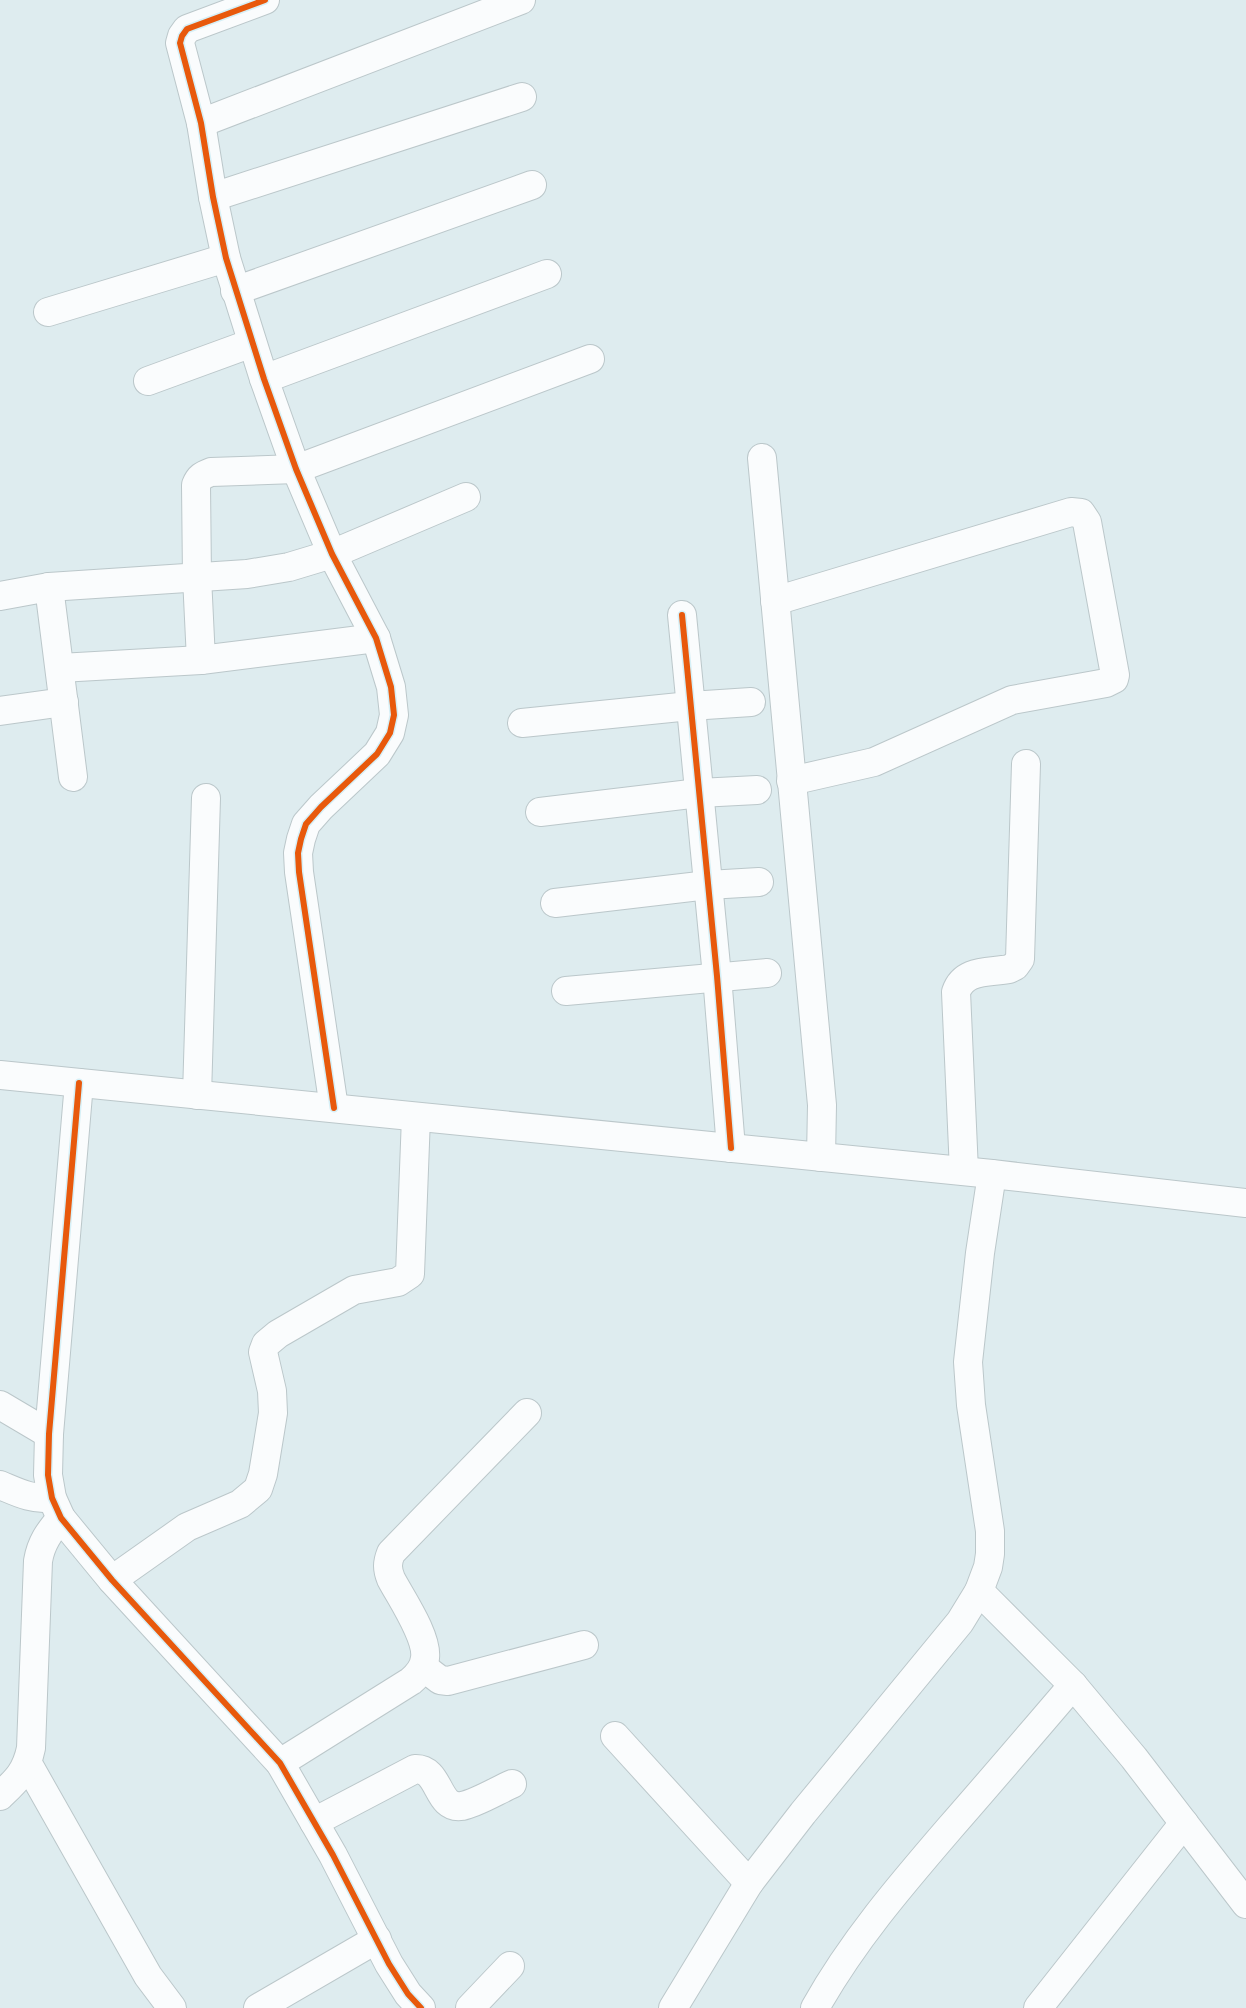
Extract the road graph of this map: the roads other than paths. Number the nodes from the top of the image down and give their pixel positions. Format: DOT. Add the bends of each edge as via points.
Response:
graph roads {
  1 [pos="265,0"];
  2 [pos="521,0"];
  3 [pos="522,97"];
  4 [pos="201,123"];
  5 [pos="532,185"];
  6 [pos="213,197"];
  7 [pos="226,258"];
  8 [pos="547,274"];
  9 [pos="235,291"];
  10 [pos="48,312"];
  11 [pos="252,343"];
  12 [pos="590,359"];
  13 [pos="264,379"];
  14 [pos="148,381"];
  15 [pos="762,458"];
  16 [pos="296,469"];
  17 [pos="466,497"];
  18 [pos="332,554"];
  19 [pos="197,577"];
  20 [pos="49,587"];
  21 [pos="0,596"];
  22 [pos="775,601"];
  23 [pos="682,615"];
  24 [pos="376,638"];
  25 [pos="201,660"];
  26 [pos="60,668"];
  27 [pos="64,702"];
  28 [pos="752,702"];
  29 [pos="690,706"];
  30 [pos="0,711"];
  31 [pos="522,724"];
  32 [pos="1026,764"];
  33 [pos="73,777"];
  34 [pos="792,781"];
  35 [pos="757,790"];
  36 [pos="699,794"];
  37 [pos="206,798"];
  38 [pos="540,812"];
  39 [pos="759,882"];
  40 [pos="708,885"];
  41 [pos="555,903"];
  42 [pos="767,973"];
  43 [pos="717,976"];
  44 [pos="566,990"];
  45 [pos="0,1075"];
  46 [pos="197,1095"];
  47 [pos="77,1100"];
  48 [pos="334,1108"];
  49 [pos="416,1135"];
  50 [pos="821,1146"];
  51 [pos="731,1148"];
  52 [pos="964,1171"];
  53 [pos="992,1174"];
  54 [pos="1246,1203"];
  55 [pos="0,1405"];
  56 [pos="527,1413"];
  57 [pos="50,1434"];
  58 [pos="0,1485"];
  59 [pos="56,1508"];
  60 [pos="112,1580"];
  61 [pos="979,1591"];
  62 [pos="584,1645"];
  63 [pos="423,1667"];
  64 [pos="1073,1684"];
  65 [pos="615,1736"];
  66 [pos="280,1762"];
  67 [pos="28,1764"];
  68 [pos="512,1784"];
  69 [pos="0,1796"];
  70 [pos="314,1822"];
  71 [pos="1184,1823"];
  72 [pos="749,1883"];
  73 [pos="1246,1904"];
  74 [pos="376,1939"];
  75 [pos="510,1966"];
  76 [pos="172,2008"];
  77 [pos="258,2008"];
  78 [pos="422,2008"];
  79 [pos="470,2008"];
  80 [pos="674,2008"];
  81 [pos="815,2008"];
  82 [pos="1038,2008"];
  1 -- 4 [label="street" via="187,29 182,36 182,54"];
  2 -- 4 [label="street"];
  3 -- 6 [label="street"];
  4 -- 6 [label="street"];
  5 -- 9 [label="street"];
  6 -- 7 [label="street"];
  7 -- 9 [label="street"];
  7 -- 10 [label="street"];
  8 -- 13 [label="street"];
  9 -- 11 [label="street"];
  11 -- 13 [label="street"];
  11 -- 14 [label="street"];
  12 -- 16 [label="street"];
  13 -- 16 [label="street"];
  15 -- 22 [label="street"];
  16 -- 18 [label="street"];
  16 -- 19 [label="street" via="211,472 199,479 196,485"];
  17 -- 18 [label="street"];
  18 -- 19 [label="street" via="271,571"];
  18 -- 24 [label="street"];
  19 -- 20 [label="street"];
  19 -- 25 [label="street"];
  20 -- 21 [label="street"];
  20 -- 26 [label="street"];
  22 -- 34 [label="street"];
  22 -- 34 [label="street" via="1071,512 1081,512 1087,522 1115,675 1106,683 1012,700 874,762"];
  23 -- 29 [label="street"];
  24 -- 25 [label="street"];
  24 -- 48 [label="street" via="391,687 394,715 390,733 377,754 306,824 298,853"];
  25 -- 26 [label="street"];
  26 -- 27 [label="street"];
  27 -- 30 [label="street"];
  27 -- 33 [label="street"];
  28 -- 29 [label="street"];
  29 -- 31 [label="street"];
  29 -- 36 [label="street"];
  32 -- 52 [label="street" via="1020,959 1009,969 966,977 956,992"];
  34 -- 50 [label="street" via="822,1105"];
  35 -- 36 [label="street"];
  36 -- 38 [label="street"];
  36 -- 40 [label="street"];
  37 -- 46 [label="street"];
  39 -- 40 [label="street"];
  40 -- 41 [label="street"];
  40 -- 43 [label="street"];
  42 -- 43 [label="street"];
  43 -- 44 [label="street"];
  43 -- 51 [label="street"];
  45 -- 47 [label="street"];
  46 -- 47 [label="street"];
  46 -- 48 [label="street"];
  47 -- 57 [label="street"];
  48 -- 49 [label="street"];
  49 -- 51 [label="street"];
  49 -- 60 [label="street" via="410,1274 398,1282 354,1290 266,1344 263,1352 272,1391 273,1413 258,1489 240,1504 187,1527"];
  50 -- 51 [label="street"];
  50 -- 52 [label="street"];
  52 -- 53 [label="street"];
  53 -- 54 [label="street"];
  53 -- 61 [label="street" via="968,1362 970,1405 990,1531 988,1567"];
  55 -- 57 [label="street"];
  56 -- 63 [label="street" via="391,1553 387,1569 423,1642 426,1657"];
  57 -- 59 [label="street" via="48,1475"];
  58 -- 59 [label="street"];
  59 -- 60 [label="street"];
  59 -- 67 [label="street" via="38,1561"];
  60 -- 66 [label="street"];
  61 -- 64 [label="street"];
  61 -- 72 [label="street" via="960,1622"];
  62 -- 63 [label="street" via="448,1681 440,1680"];
  63 -- 66 [label="street" via="411,1681"];
  64 -- 71 [label="street"];
  64 -- 81 [label="street" via="864,1931"];
  65 -- 72 [label="street"];
  66 -- 70 [label="street"];
  67 -- 69 [label="street" via="21,1776"];
  67 -- 76 [label="street" via="148,1976"];
  68 -- 70 [label="street" via="456,1806 444,1798 432,1776 415,1769"];
  70 -- 74 [label="street"];
  71 -- 73 [label="street"];
  71 -- 82 [label="street"];
  72 -- 80 [label="street"];
  74 -- 77 [label="street"];
  74 -- 78 [label="street" via="408,1994"];
  75 -- 79 [label="street"];
}
